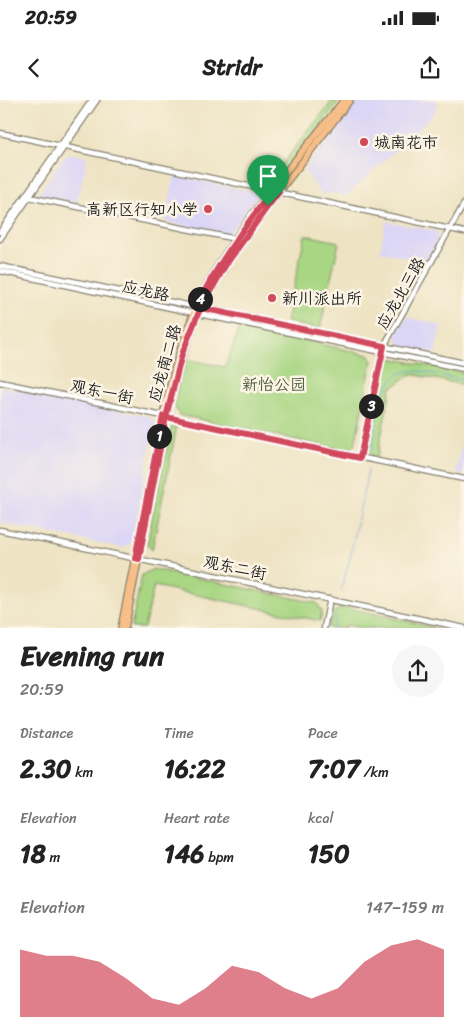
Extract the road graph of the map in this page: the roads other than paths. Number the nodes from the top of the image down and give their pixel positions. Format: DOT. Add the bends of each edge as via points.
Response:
graph roads {
  1 [pos="92,100"];
  2 [pos="97,100"];
  3 [pos="344,100"];
  4 [pos="350,100"];
  5 [pos="0,133"];
  6 [pos="62,146"];
  7 [pos="272,191"];
  8 [pos="279,192"];
  9 [pos="30,197"];
  10 [pos="464,204"];
  11 [pos="450,229"];
  12 [pos="0,232"];
  13 [pos="464,232"];
  14 [pos="0,239"];
  15 [pos="236,239"];
  16 [pos="0,266"];
  17 [pos="0,271"];
  18 [pos="197,311"];
  19 [pos="383,349"];
  20 [pos="464,363"];
  21 [pos="464,369"];
  22 [pos="0,382"];
  23 [pos="165,417"];
  24 [pos="360,458"];
  25 [pos="464,479"];
  26 [pos="0,530"];
  27 [pos="137,559"];
  28 [pos="330,600"];
  29 [pos="121,628"];
  30 [pos="125,628"];
  31 [pos="324,628"];
  32 [pos="464,628"];
  1 -- 6 [label="street"];
  2 -- 6 [label="street"];
  3 -- 7 [label="main road"];
  4 -- 8 [label="main road"];
  5 -- 6 [label="street"];
  6 -- 7 [label="street"];
  6 -- 9 [label="street"];
  6 -- 12 [label="street"];
  7 -- 8 [label="street"];
  7 -- 15 [label="main road"];
  8 -- 11 [label="street"];
  8 -- 18 [label="main road"];
  9 -- 14 [label="street"];
  9 -- 15 [label="street"];
  10 -- 11 [label="street, 应龙北三路"];
  11 -- 13 [label="street"];
  11 -- 19 [label="street, 应龙北三路"];
  15 -- 18 [label="main road" via="209,282"];
  16 -- 18 [label="street, 应龙路"];
  17 -- 18 [label="street, 应龙路"];
  18 -- 19 [label="street, 应龙路"];
  18 -- 23 [label="main road, 应龙南二路" via="176,359"];
  19 -- 20 [label="street, 应龙路"];
  19 -- 21 [label="street, 应龙路"];
  19 -- 24 [label="street, 应龙北三路"];
  22 -- 23 [label="street, 观东一街"];
  23 -- 24 [label="street, 观东一街"];
  23 -- 27 [label="main road, 应龙南二路"];
  24 -- 25 [label="street, 观东一街"];
  26 -- 27 [label="street, 观东二街"];
  27 -- 28 [label="street, 观东二街"];
  27 -- 29 [label="main road, 应龙南二路"];
  27 -- 30 [label="main road, 应龙南二路"];
  28 -- 31 [label="street"];
  28 -- 32 [label="street, 观东二街"];
}
